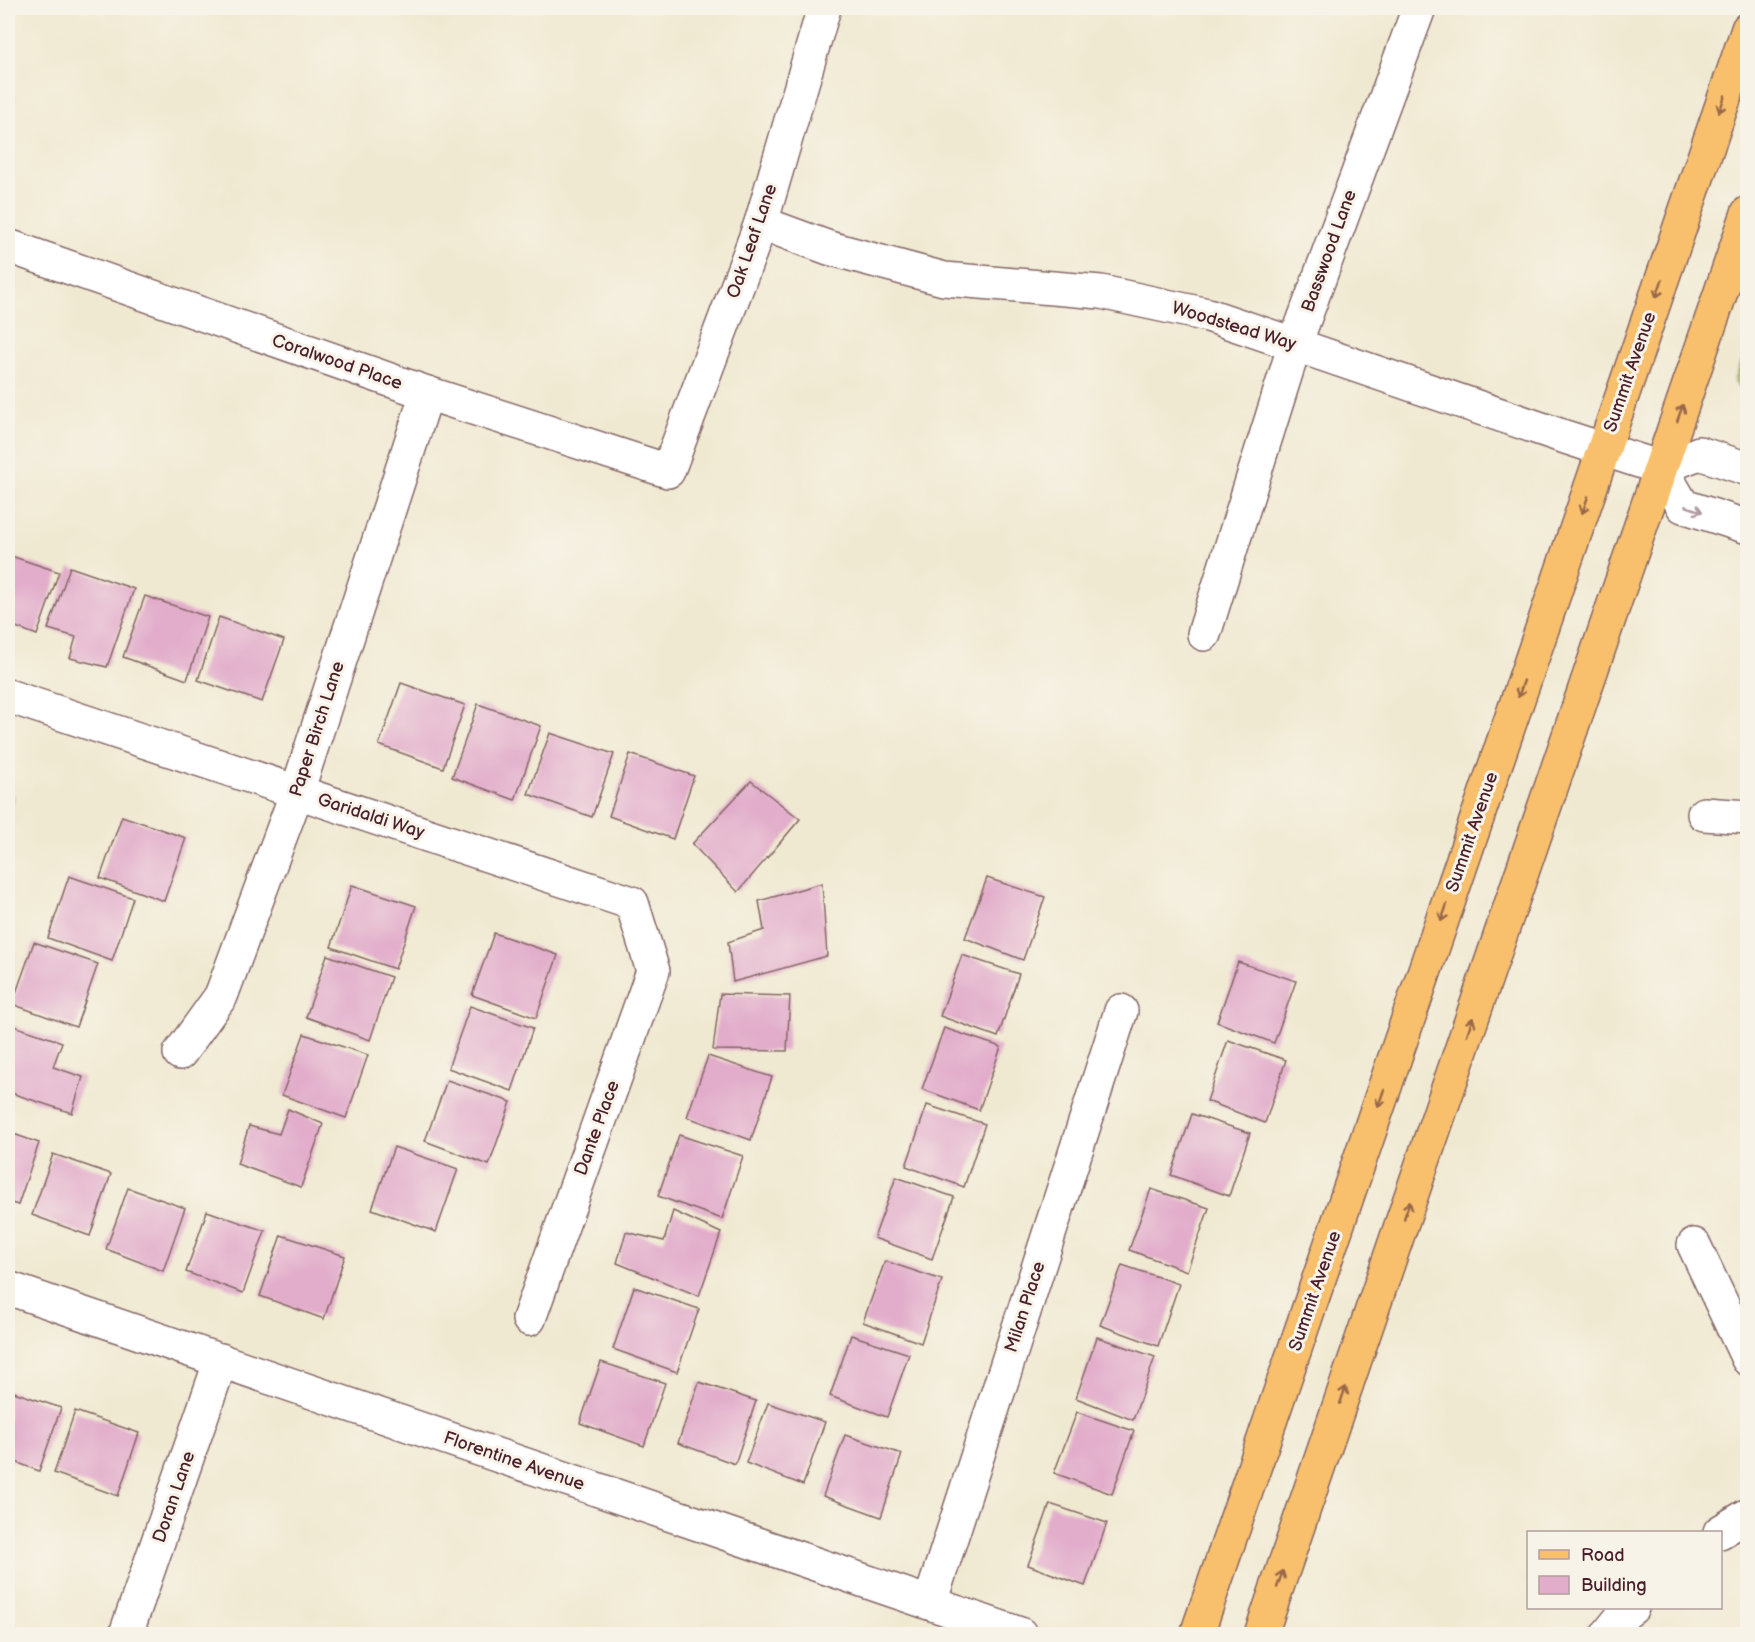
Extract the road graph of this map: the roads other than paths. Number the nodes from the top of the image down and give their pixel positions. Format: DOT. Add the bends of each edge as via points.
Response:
graph roads {
  1 [pos="824,8"];
  2 [pos="1419,8"];
  3 [pos="1748,29"];
  4 [pos="1748,213"];
  5 [pos="761,223"];
  6 [pos="8,246"];
  7 [pos="1295,344"];
  8 [pos="427,393"];
  9 [pos="1604,449"];
  10 [pos="1661,468"];
  11 [pos="1748,469"];
  12 [pos="668,471"];
  13 [pos="1748,526"];
  14 [pos="1204,634"];
  15 [pos="8,696"];
  16 [pos="297,792"];
  17 [pos="1704,814"];
  18 [pos="1748,817"];
  19 [pos="643,937"];
  20 [pos="1121,1011"];
  21 [pos="180,1053"];
  22 [pos="1694,1245"];
  23 [pos="8,1288"];
  24 [pos="529,1319"];
  25 [pos="1748,1359"];
  26 [pos="221,1360"];
  27 [pos="1748,1515"];
  28 [pos="1722,1532"];
  29 [pos="930,1603"];
  30 [pos="1631,1609"];
  31 [pos="126,1635"];
  32 [pos="1020,1635"];
  33 [pos="1197,1635"];
  34 [pos="1261,1635"];
  35 [pos="1608,1635"];
  1 -- 5 [label="street, Oak Leaf Lane"];
  2 -- 7 [label="street, Basswood Lane"];
  3 -- 9 [label="main road, Summit Avenue, one-way"];
  10 -- 4 [label="main road, one-way"];
  5 -- 7 [label="street, Woodstead Way" via="829,248 944,279 1101,292 1208,315"];
  5 -- 12 [label="street, Oak Leaf Lane"];
  6 -- 8 [label="street, Coralwood Place"];
  7 -- 9 [label="street, Woodstead Way"];
  7 -- 14 [label="street, Basswood Lane"];
  8 -- 12 [label="street, Coralwood Place"];
  8 -- 16 [label="street, Paper Birch Lane"];
  9 -- 10 [label="street, Woodstead Way"];
  9 -- 33 [label="main road, Summit Avenue, one-way"];
  10 -- 11 [label="street" via="1699,453"];
  10 -- 13 [label="street, one-way" via="1683,506"];
  34 -- 10 [label="main road, one-way"];
  15 -- 16 [label="street, Garidaldi Way"];
  16 -- 19 [label="street, Garidaldi Way" via="632,903"];
  16 -- 21 [label="street, Paper Birch Lane" via="221,996"];
  17 -- 18 [label="street"];
  19 -- 24 [label="street, Dante Place" via="654,971"];
  20 -- 29 [label="street, Milan Place"];
  22 -- 25 [label="street"];
  23 -- 26 [label="street, Florentine Avenue"];
  26 -- 29 [label="street, Florentine Avenue"];
  26 -- 31 [label="street, Doran Lane"];
  27 -- 28 [label="street"];
  29 -- 32 [label="street, Florentine Avenue"];
  30 -- 35 [label="street"];
}
